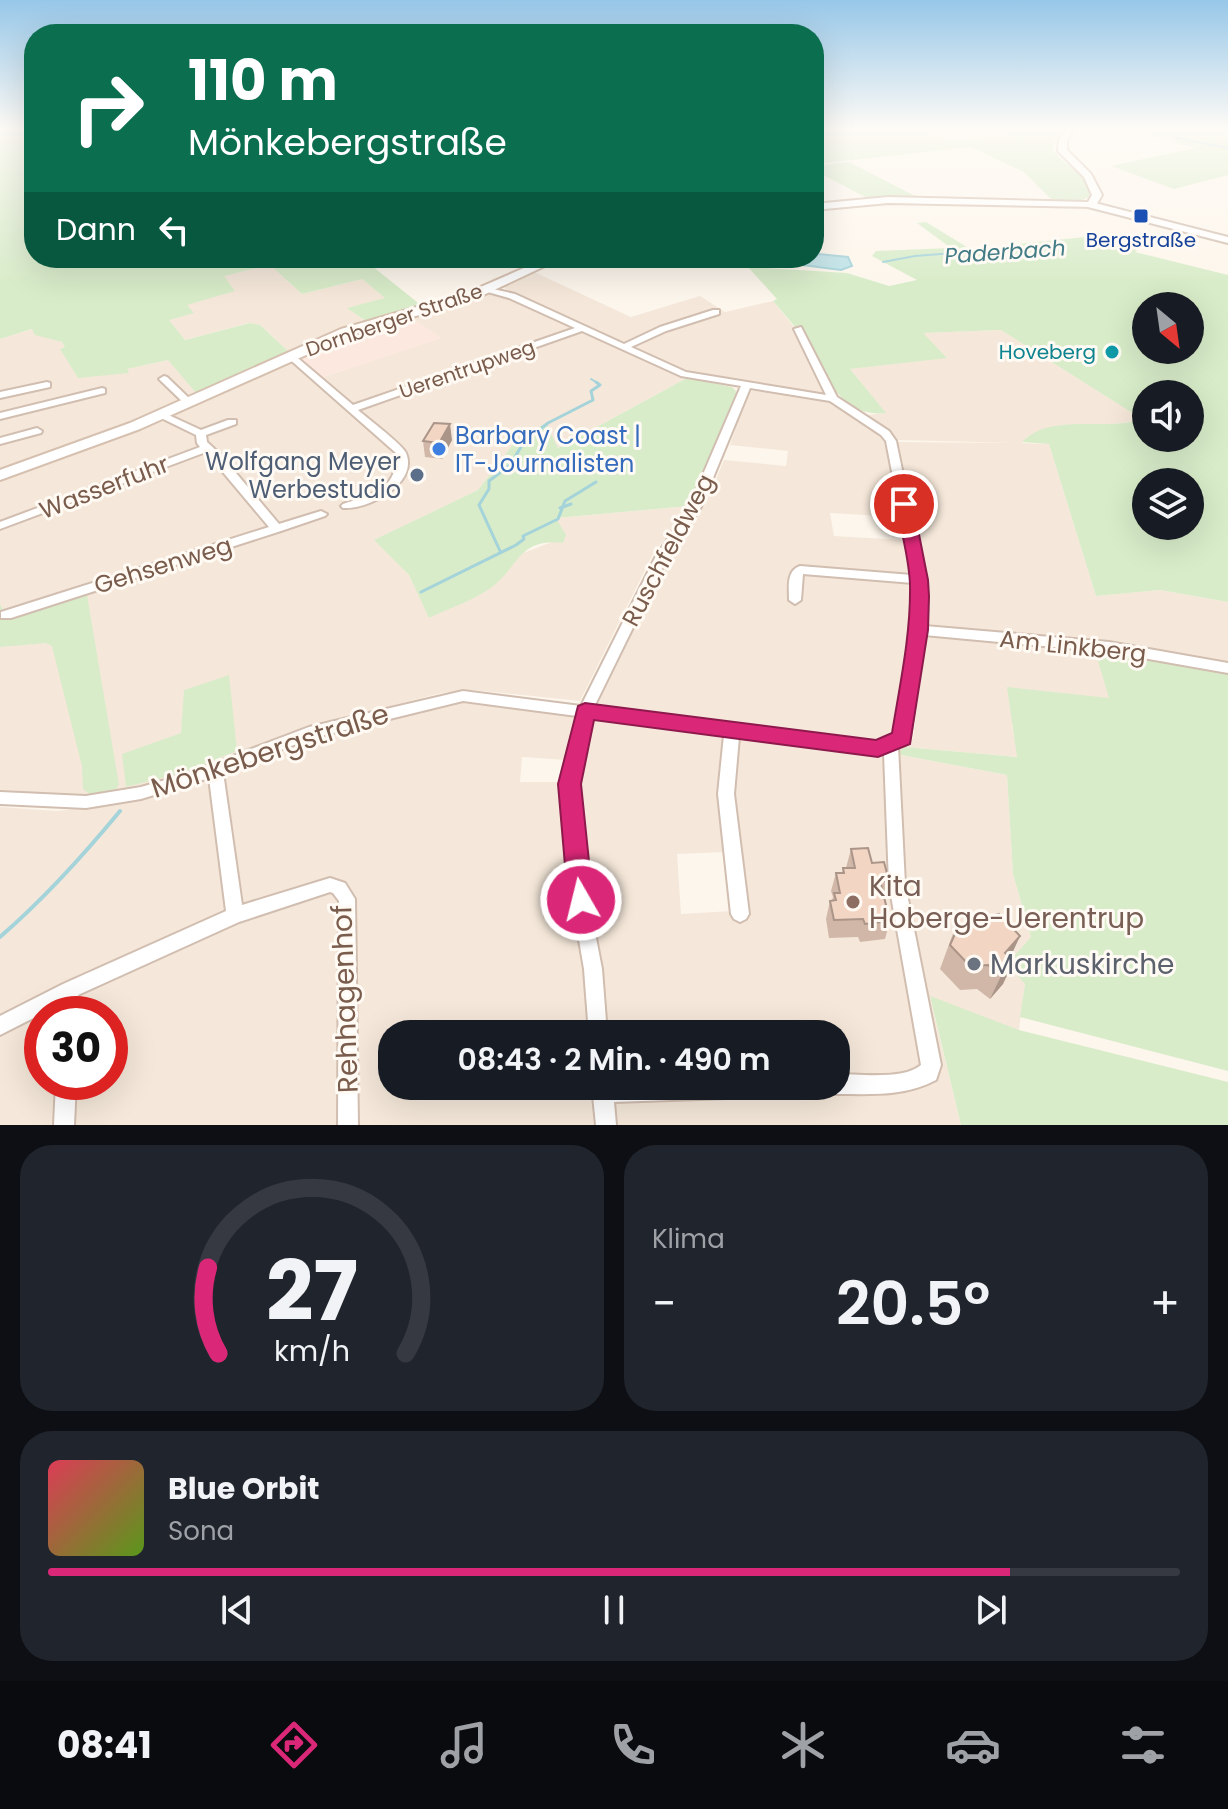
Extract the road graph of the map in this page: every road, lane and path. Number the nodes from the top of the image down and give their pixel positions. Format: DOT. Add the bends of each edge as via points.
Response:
graph roads {
  1 [pos="1090,180"];
  2 [pos="1091,205"];
  3 [pos="824,206"];
  4 [pos="1228,240"];
  5 [pos="534,268"];
  6 [pos="487,289"];
  7 [pos="716,312"];
  8 [pos="583,328"];
  9 [pos="798,329"];
  10 [pos="624,347"];
  11 [pos="290,356"];
  12 [pos="164,379"];
  13 [pos="47,385"];
  14 [pos="746,386"];
  15 [pos="102,391"];
  16 [pos="0,395"];
  17 [pos="833,399"];
  18 [pos="189,403"];
  19 [pos="352,409"];
  20 [pos="162,415"];
  21 [pos="0,416"];
  22 [pos="232,422"];
  23 [pos="37,431"];
  24 [pos="201,434"];
  25 [pos="0,441"];
  26 [pos="207,448"];
  27 [pos="0,475"];
  28 [pos="347,506"];
  29 [pos="321,514"];
  30 [pos="0,526"];
  31 [pos="277,529"];
  32 [pos="919,580"];
  33 [pos="795,600"];
  34 [pos="6,615"];
  35 [pos="918,630"];
  36 [pos="1228,668"];
  37 [pos="585,711"];
  38 [pos="732,731"];
  39 [pos="891,744"];
  40 [pos="215,769"];
  41 [pos="0,798"];
  42 [pos="740,914"];
  43 [pos="235,915"];
  44 [pos="69,990"];
  45 [pos="69,996"];
  46 [pos="597,1020"];
  47 [pos="0,1026"];
  48 [pos="850,1083"];
  49 [pos="65,1100"];
  50 [pos="604,1100"];
  51 [pos="64,1125"];
  52 [pos="348,1125"];
  53 [pos="606,1125"];
  1 -- 2 [label="main road" via="1097,195"];
  2 -- 3 [label="main road" via="888,200"];
  2 -- 4 [label="street"];
  5 -- 6 [label="main road, Dornberger Straße"];
  6 -- 8 [label="street"];
  6 -- 11 [label="main road, Dornberger Straße" via="357,328"];
  7 -- 10 [label="street"];
  8 -- 10 [label="street"];
  8 -- 19 [label="street, Uerentrupweg"];
  9 -- 17 [label="street"];
  10 -- 14 [label="street" via="684,374"];
  11 -- 18 [label="main road, Dornberger Straße"];
  11 -- 19 [label="street"];
  12 -- 18 [label="street"];
  13 -- 16 [label="street"];
  14 -- 17 [label="street"];
  14 -- 37 [label="street, Ruschfeldweg" via="695,507 662,556"];
  15 -- 21 [label="street"];
  17 -- 32 [label="street" via="891,441"];
  18 -- 20 [label="main road, Dornberger Straße"];
  19 -- 28 [label="street" via="395,445 404,465 393,486"];
  20 -- 24 [label="street, Wasserfuhr"];
  20 -- 27 [label="main road, Dornberger Straße"];
  22 -- 24 [label="street"];
  23 -- 25 [label="street"];
  24 -- 26 [label="street"];
  26 -- 30 [label="street, Wasserfuhr"];
  26 -- 31 [label="street"];
  29 -- 31 [label="street, Gehsenweg"];
  31 -- 34 [label="street, Gehsenweg"];
  32 -- 33 [label="street" via="800,570"];
  32 -- 35 [label="street"];
  35 -- 36 [label="street, Am Linkberg" via="1109,647"];
  35 -- 39 [label="street" via="906,728 903,738"];
  37 -- 38 [label="street, Mönkebergstraße"];
  37 -- 40 [label="street, Mönkebergstraße" via="480,696 441,699 309,733"];
  37 -- 46 [label="street, Ruschfeldweg" via="569,784"];
  38 -- 39 [label="street, Mönkebergstraße" via="878,749"];
  38 -- 42 [label="street" via="726,794"];
  39 -- 48 [label="street" via="897,884 931,1065 929,1073 912,1080"];
  40 -- 41 [label="street, Mönkebergstraße" via="108,800"];
  40 -- 43 [label="street"];
  43 -- 44 [label="street, Rehhagenhof"];
  43 -- 52 [label="street, Rehhagenhof" via="330,885 347,899"];
  44 -- 45 [label="street"];
  44 -- 47 [label="street, Rehhagenhof"];
  49 -- 51 [label="street"];
  50 -- 53 [label="street"];
}
